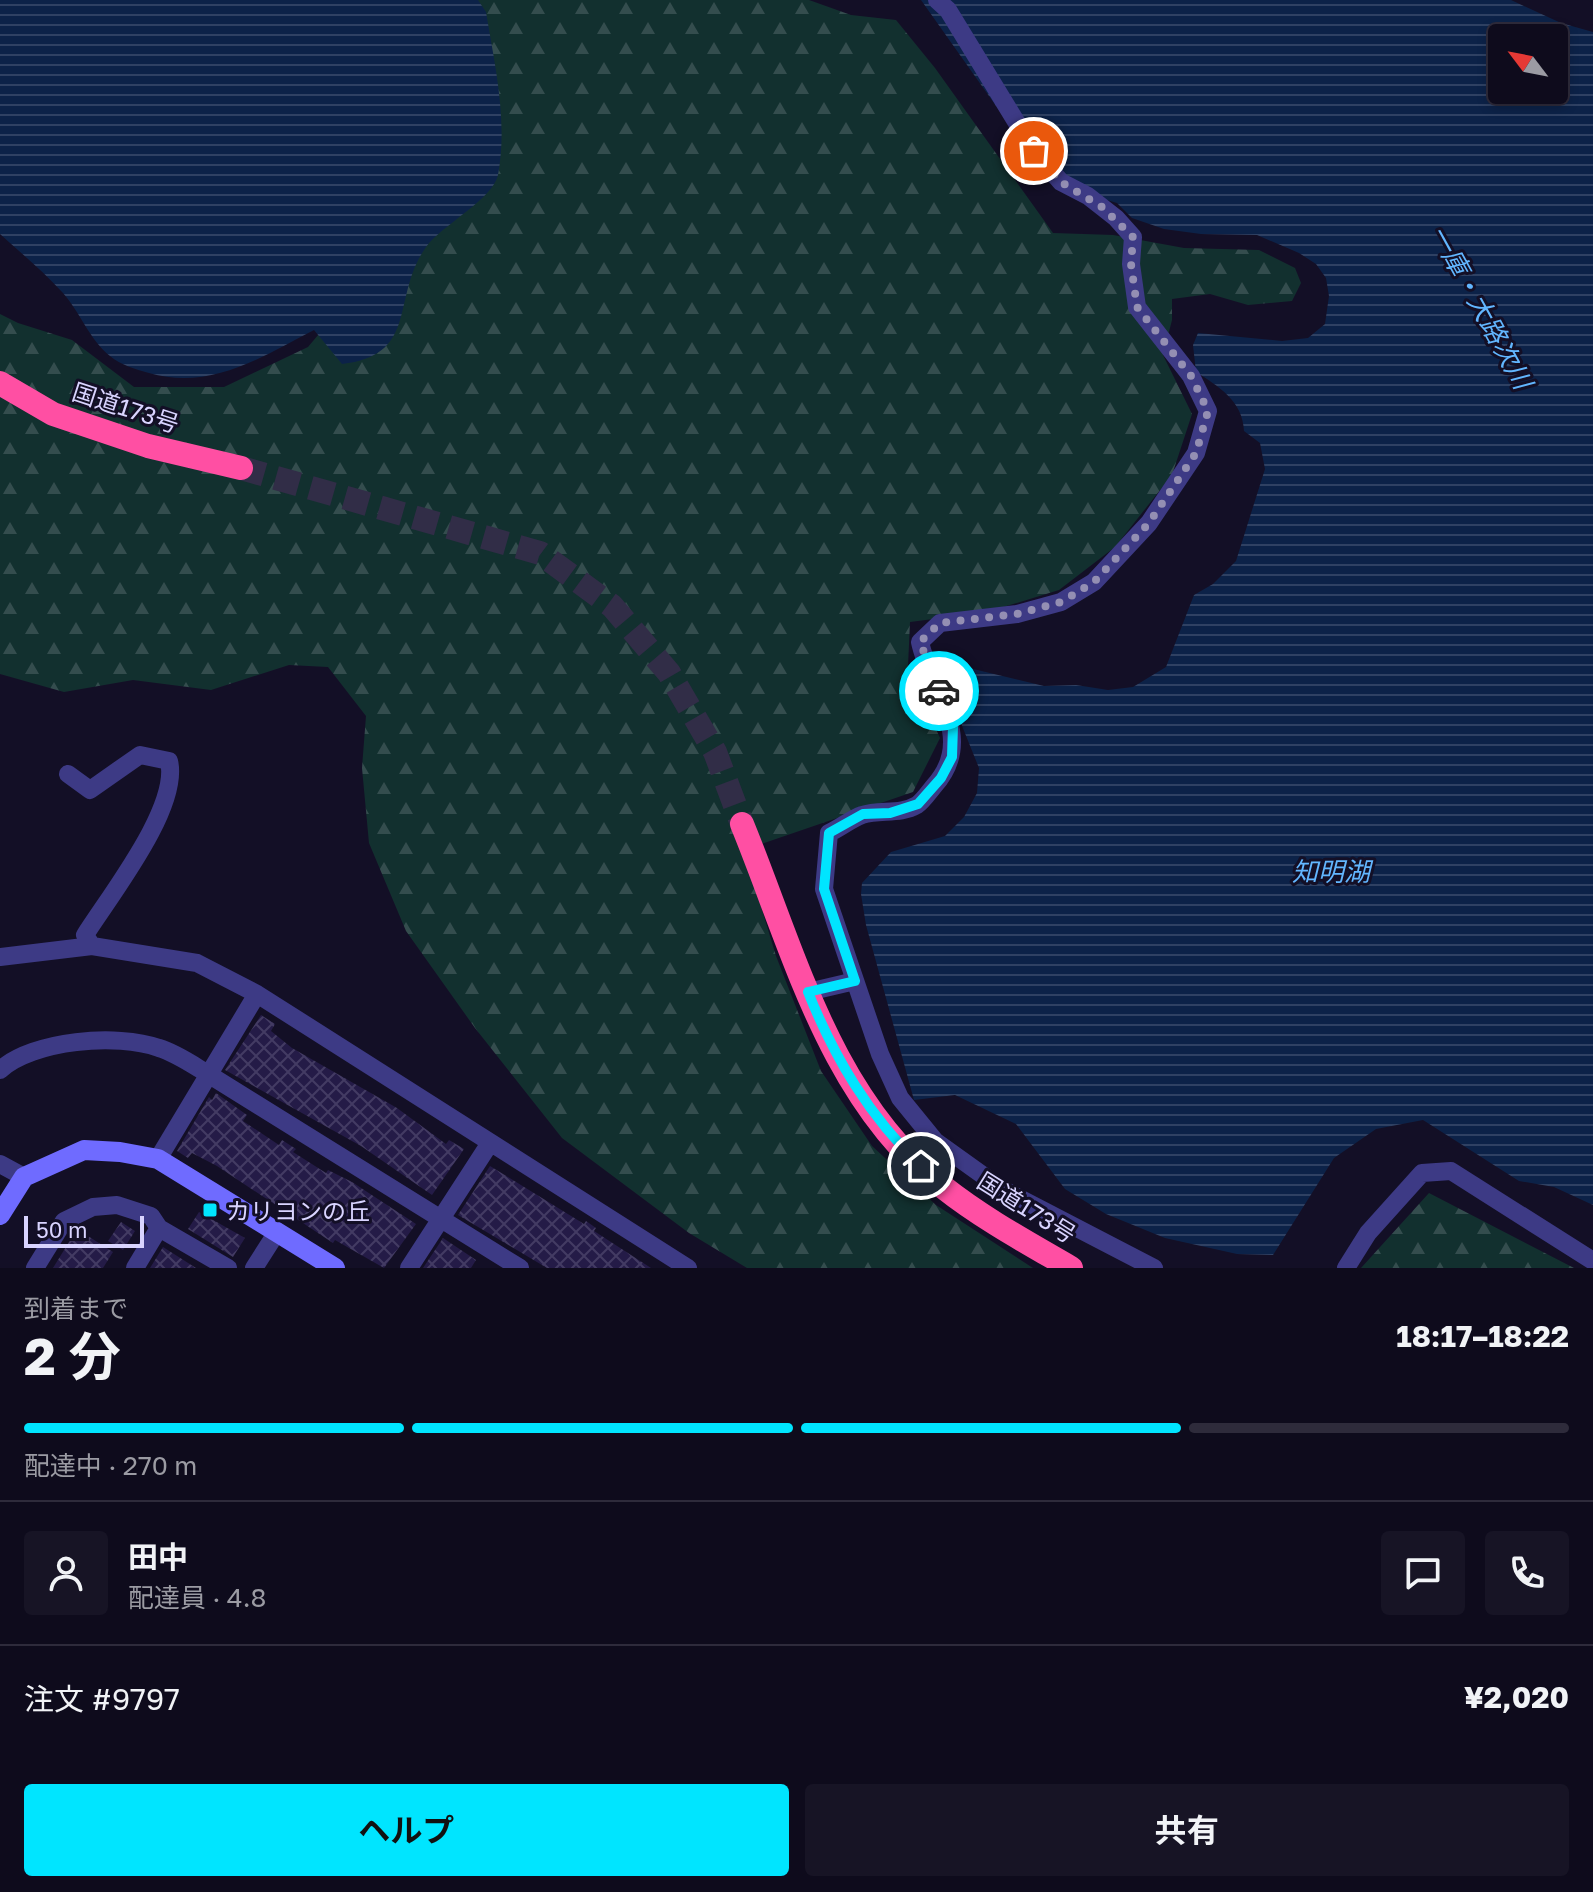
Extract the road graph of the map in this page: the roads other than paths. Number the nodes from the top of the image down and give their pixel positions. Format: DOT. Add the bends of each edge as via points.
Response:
graph roads {
  1 [pos="937,0"];
  2 [pos="0,383"];
  3 [pos="241,468"];
  4 [pos="68,774"];
  5 [pos="742,824"];
  6 [pos="92,946"];
  7 [pos="0,957"];
  8 [pos="855,981"];
  9 [pos="808,992"];
  10 [pos="257,994"];
  11 [pos="0,1070"];
  12 [pos="208,1074"];
  13 [pos="490,1143"];
  14 [pos="158,1159"];
  15 [pos="0,1164"];
  16 [pos="24,1177"];
  17 [pos="0,1215"];
  18 [pos="442,1219"];
  19 [pos="159,1228"];
  20 [pos="277,1232"];
  21 [pos="1593,1261"];
  22 [pos="35,1268"];
  23 [pos="135,1268"];
  24 [pos="228,1268"];
  25 [pos="254,1268"];
  26 [pos="335,1268"];
  27 [pos="409,1268"];
  28 [pos="520,1268"];
  29 [pos="688,1268"];
  30 [pos="1071,1268"];
  31 [pos="1154,1268"];
  32 [pos="1346,1268"];
  1 -- 8 [label="street" via="1034,151 1061,182 1116,218 1133,237 1137,307 1191,376 1208,411 1196,453 1149,523 1094,582 1061,602 1017,614 940,623 920,642 953,726 952,757 918,804 863,814 829,833 824,889"];
  2 -- 3 [label="highway, 国道173号" via="53,414 148,446"];
  4 -- 6 [label="street" via="90,790 140,755 169,761 173,777 165,808 85,935"];
  5 -- 9 [label="highway, 国道173号"];
  6 -- 7 [label="street"];
  6 -- 10 [label="street" via="197,963"];
  8 -- 9 [label="street"];
  8 -- 31 [label="street" via="900,1098 935,1141 1002,1189"];
  9 -- 30 [label="highway, 国道173号" via="841,1066 899,1145 942,1187"];
  10 -- 12 [label="street"];
  10 -- 13 [label="street"];
  11 -- 12 [label="street" via="15,1056 85,1039 158,1047"];
  12 -- 14 [label="street"];
  12 -- 18 [label="street"];
  13 -- 18 [label="street"];
  13 -- 29 [label="street"];
  14 -- 16 [label="street" via="84,1150"];
  14 -- 20 [label="street"];
  15 -- 16 [label="street"];
  16 -- 17 [label="street"];
  18 -- 27 [label="street"];
  18 -- 28 [label="street"];
  19 -- 22 [label="street" via="151,1216 117,1205 93,1207 64,1221"];
  19 -- 23 [label="street"];
  19 -- 24 [label="street"];
  20 -- 25 [label="street"];
  20 -- 26 [label="street"];
  21 -- 32 [label="street" via="1451,1171 1422,1173 1368,1233"];
}
